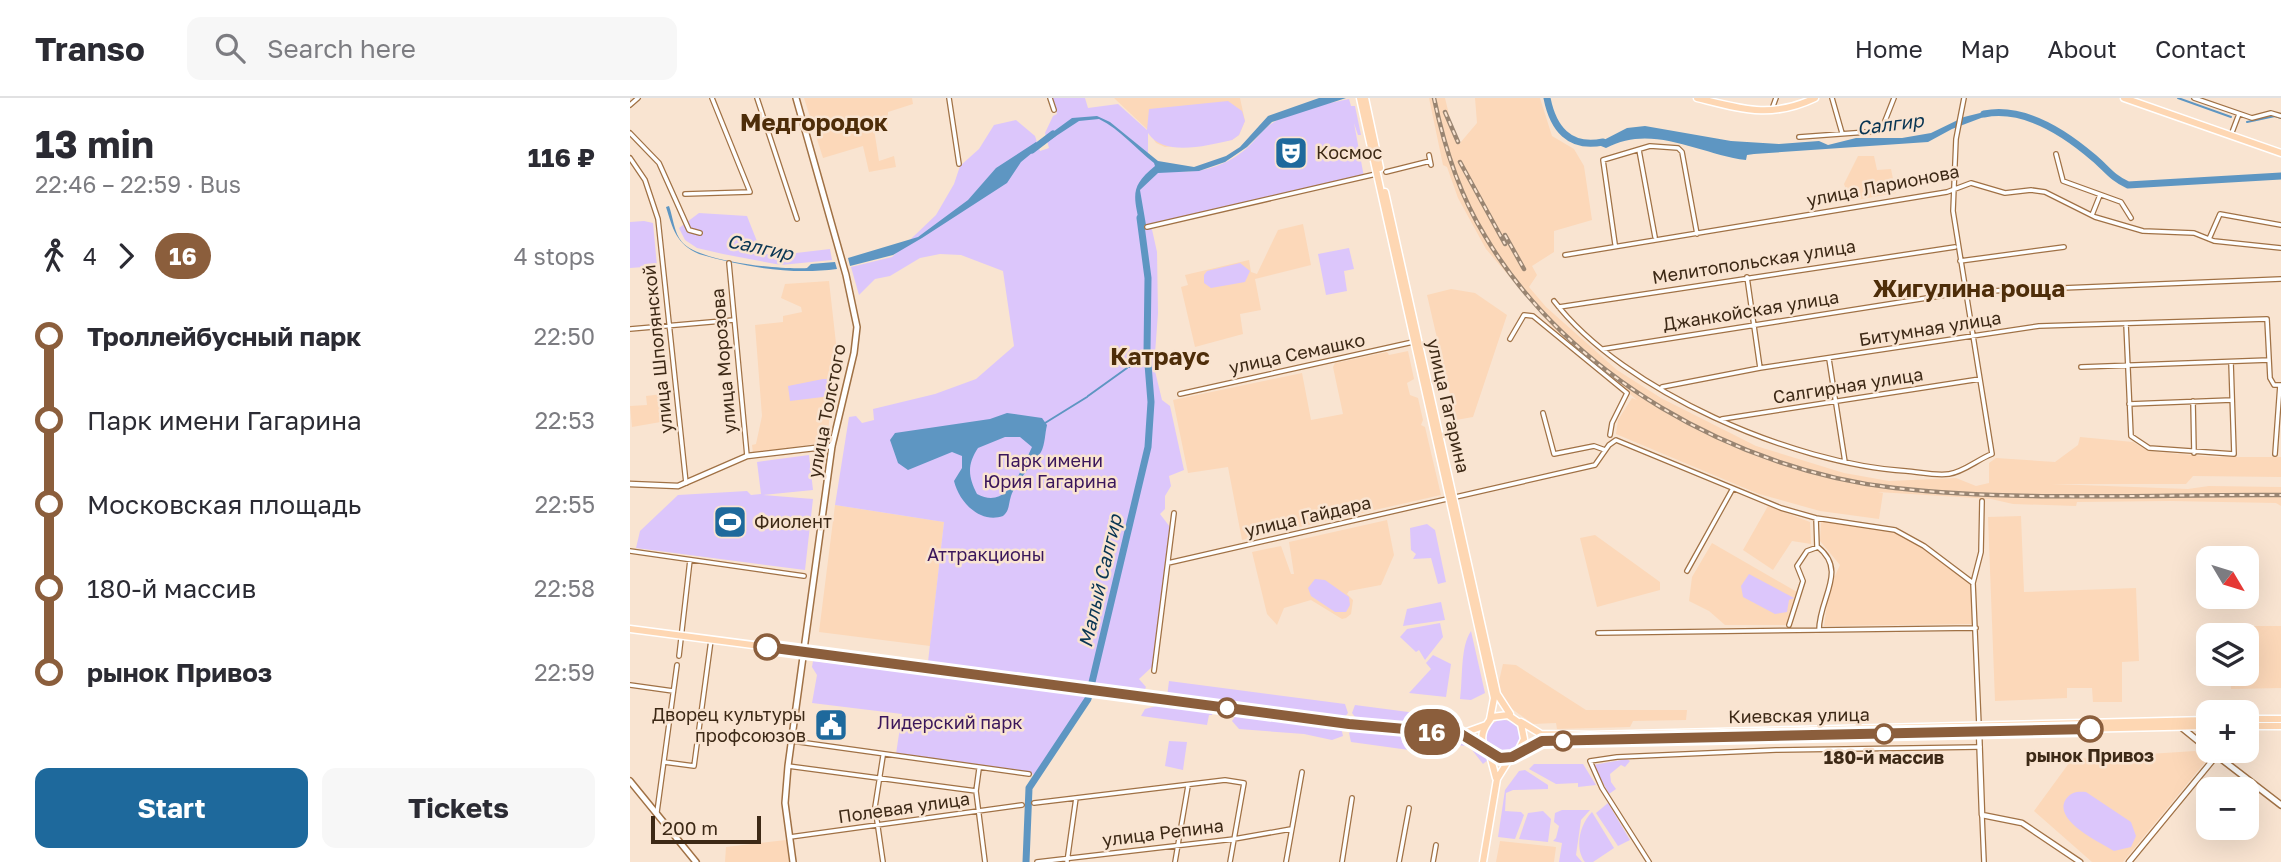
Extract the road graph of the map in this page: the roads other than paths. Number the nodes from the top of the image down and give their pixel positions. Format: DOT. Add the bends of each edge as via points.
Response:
graph roads {
  1 [pos="638,98"];
  2 [pos="712,98"];
  3 [pos="757,98"];
  4 [pos="796,98"];
  5 [pos="948,98"];
  6 [pos="1050,98"];
  7 [pos="1697,98"];
  8 [pos="1776,98"];
  9 [pos="1815,98"];
  10 [pos="1832,98"];
  11 [pos="1894,98"];
  12 [pos="1965,98"];
  13 [pos="2124,98"];
  14 [pos="2194,98"];
  15 [pos="1362,99"];
  16 [pos="1728,102"];
  17 [pos="630,105"];
  18 [pos="1054,110"];
  19 [pos="1772,112"];
  20 [pos="2239,114"];
  21 [pos="2281,116"];
  22 [pos="630,133"];
  23 [pos="1842,133"];
  24 [pos="2231,135"];
  25 [pos="1799,137"];
  26 [pos="1639,150"];
  27 [pos="2281,153"];
  28 [pos="2056,154"];
  29 [pos="1429,155"];
  30 [pos="630,158"];
  31 [pos="959,164"];
  32 [pos="1386,172"];
  33 [pos="1374,174"];
  34 [pos="1952,189"];
  35 [pos="685,194"];
  36 [pos="2100,195"];
  37 [pos="2092,215"];
  38 [pos="2131,218"];
  39 [pos="797,219"];
  40 [pos="2281,225"];
  41 [pos="1147,227"];
  42 [pos="700,233"];
  43 [pos="1697,234"];
  44 [pos="1655,238"];
  45 [pos="2208,239"];
  46 [pos="1957,241"];
  47 [pos="1615,244"];
  48 [pos="1955,247"];
  49 [pos="2064,247"];
  50 [pos="2281,248"];
  51 [pos="1565,255"];
  52 [pos="1959,261"];
  53 [pos="729,263"];
  54 [pos="1746,277"];
  55 [pos="2281,279"];
  56 [pos="1965,292"];
  57 [pos="1554,302"];
  58 [pos="1559,307"];
  59 [pos="734,320"];
  60 [pos="670,324"];
  61 [pos="1754,324"];
  62 [pos="2126,324"];
  63 [pos="630,329"];
  64 [pos="1974,336"];
  65 [pos="1510,339"];
  66 [pos="1416,341"];
  67 [pos="1603,349"];
  68 [pos="1829,359"];
  69 [pos="2269,360"];
  70 [pos="2231,362"];
  71 [pos="2128,365"];
  72 [pos="2081,367"];
  73 [pos="1760,368"];
  74 [pos="1980,379"];
  75 [pos="2281,385"];
  76 [pos="1660,388"];
  77 [pos="1180,394"];
  78 [pos="2231,400"];
  79 [pos="2193,401"];
  80 [pos="1836,402"];
  81 [pos="2129,404"];
  82 [pos="1543,414"];
  83 [pos="1720,419"];
  84 [pos="1610,435"];
  85 [pos="832,446"];
  86 [pos="1605,450"];
  87 [pos="2194,453"];
  88 [pos="2275,454"];
  89 [pos="747,456"];
  90 [pos="1845,462"];
  91 [pos="630,484"];
  92 [pos="686,485"];
  93 [pos="1732,490"];
  94 [pos="1452,499"];
  95 [pos="1982,501"];
  96 [pos="1174,513"];
  97 [pos="1816,518"];
  98 [pos="1817,547"];
  99 [pos="630,551"];
  100 [pos="690,560"];
  101 [pos="1168,563"];
  102 [pos="1687,571"];
  103 [pos="804,576"];
  104 [pos="1973,583"];
  105 [pos="1789,625"];
  106 [pos="1976,628"];
  107 [pos="630,629"];
  108 [pos="1819,630"];
  109 [pos="1598,633"];
  110 [pos="681,636"];
  111 [pos="710,640"];
  112 [pos="804,652"];
  113 [pos="678,656"];
  114 [pos="677,665"];
  115 [pos="1154,671"];
  116 [pos="630,685"];
  117 [pos="674,691"];
  118 [pos="1512,716"];
  119 [pos="2259,719"];
  120 [pos="2281,719"];
  121 [pos="2196,720"];
  122 [pos="1519,722"];
  123 [pos="1488,723"];
  124 [pos="2196,726"];
  125 [pos="2259,726"];
  126 [pos="2281,726"];
  127 [pos="2181,727"];
  128 [pos="1979,728"];
  129 [pos="1461,734"];
  130 [pos="2196,740"];
  131 [pos="792,741"];
  132 [pos="1980,747"];
  133 [pos="1487,750"];
  134 [pos="1514,755"];
  135 [pos="883,756"];
  136 [pos="664,762"];
  137 [pos="2210,763"];
  138 [pos="2227,763"];
  139 [pos="788,766"];
  140 [pos="979,769"];
  141 [pos="1302,772"];
  142 [pos="1030,774"];
  143 [pos="879,779"];
  144 [pos="1497,779"];
  145 [pos="630,781"];
  146 [pos="1188,786"];
  147 [pos="976,791"];
  148 [pos="1076,798"];
  149 [pos="1352,798"];
  150 [pos="1034,803"];
  151 [pos="1022,805"];
  152 [pos="2281,805"];
  153 [pos="1409,808"];
  154 [pos="979,812"];
  155 [pos="657,814"];
  156 [pos="1982,815"];
  157 [pos="878,826"];
  158 [pos="1291,829"];
  159 [pos="790,837"];
  160 [pos="1234,839"];
  161 [pos="1436,845"];
  162 [pos="1178,846"];
  163 [pos="1067,860"];
  164 [pos="696,862"];
  165 [pos="793,862"];
  166 [pos="883,862"];
  167 [pos="985,862"];
  168 [pos="1037,862"];
  169 [pos="1175,862"];
  170 [pos="1230,862"];
  171 [pos="1286,862"];
  172 [pos="1342,862"];
  173 [pos="1399,862"];
  174 [pos="1433,862"];
  175 [pos="1483,862"];
  176 [pos="1649,862"];
  177 [pos="1984,862"];
  178 [pos="2080,862"];
  179 [pos="2129,862"];
  1 -- 17 [label="street"];
  2 -- 35 [label="street" via="750,192"];
  3 -- 39 [label="street"];
  4 -- 85 [label="main road, улица Толстого" via="857,327"];
  5 -- 31 [label="street"];
  6 -- 18 [label="street"];
  7 -- 16 [label="main road"];
  8 -- 19 [label="street"];
  9 -- 19 [label="main road"];
  10 -- 23 [label="street"];
  11 -- 23 [label="street" via="1881,131"];
  12 -- 34 [label="street" via="1956,132"];
  13 -- 24 [label="main road"];
  14 -- 20 [label="street"];
  15 -- 33 [label="main road, улица Гагарина"];
  15 -- 66 [label="main road, улица Гагарина"];
  16 -- 19 [label="main road"];
  20 -- 21 [label="street"];
  20 -- 24 [label="street"];
  22 -- 42 [label="street" via="659,163 689,230"];
  23 -- 25 [label="street"];
  24 -- 27 [label="main road"];
  26 -- 43 [label="street" via="1663,145 1679,149"];
  26 -- 44 [label="street"];
  26 -- 47 [label="street" via="1603,160"];
  28 -- 36 [label="street" via="2063,181"];
  29 -- 32 [label="street" via="1431,163"];
  30 -- 60 [label="street, улица Шполянской" via="640,169 656,211"];
  33 -- 41 [label="street"];
  33 -- 66 [label="main road, улица Гагарина"];
  34 -- 37 [label="street, улица Ларионова" via="1978,184 2005,193 2045,192"];
  34 -- 43 [label="street, улица Ларионова"];
  34 -- 46 [label="street"];
  36 -- 37 [label="street"];
  36 -- 38 [label="street" via="2121,202"];
  37 -- 45 [label="street, улица Ларионова" via="2143,231 2194,233"];
  40 -- 45 [label="street" via="2220,214"];
  43 -- 44 [label="street, улица Ларионова"];
  44 -- 47 [label="street, улица Ларионова"];
  45 -- 50 [label="street, улица Ларионова"];
  46 -- 48 [label="street"];
  46 -- 52 [label="street"];
  47 -- 51 [label="street, улица Ларионова"];
  48 -- 52 [label="street"];
  48 -- 54 [label="street, Мелитопольская улица"];
  49 -- 52 [label="street"];
  52 -- 56 [label="street"];
  53 -- 59 [label="street, улица Морозова"];
  54 -- 58 [label="street, Мелитопольская улица"];
  54 -- 61 [label="street"];
  55 -- 56 [label="street, Джанкойская улица"];
  56 -- 61 [label="street, Джанкойская улица"];
  56 -- 64 [label="street"];
  57 -- 58 [label="street"];
  58 -- 67 [label="street"];
  59 -- 60 [label="street"];
  59 -- 89 [label="street, улица Морозова"];
  60 -- 63 [label="street"];
  60 -- 92 [label="street, улица Шполянской"];
  61 -- 67 [label="street, Джанкойская улица"];
  61 -- 73 [label="street"];
  62 -- 64 [label="street, Битумная улица" via="2039,326"];
  62 -- 69 [label="street, Битумная улица" via="2269,319"];
  62 -- 71 [label="street"];
  64 -- 68 [label="street, Битумная улица"];
  64 -- 74 [label="street"];
  65 -- 84 [label="street" via="1524,315 1534,316 1627,393"];
  66 -- 77 [label="street, улица Семашко"];
  66 -- 94 [label="main road, улица Гагарина"];
  67 -- 76 [label="street"];
  68 -- 73 [label="street, Битумная улица"];
  68 -- 80 [label="street"];
  69 -- 70 [label="street"];
  69 -- 75 [label="street, Битумная улица" via="2272,383"];
  70 -- 71 [label="street"];
  70 -- 78 [label="street"];
  71 -- 72 [label="street"];
  71 -- 81 [label="street"];
  73 -- 76 [label="street, Битумная улица"];
  74 -- 80 [label="street, Салгирная улица"];
  74 -- 90 [label="street" via="1992,454 1949,474 1882,470"];
  75 -- 88 [label="street"];
  76 -- 83 [label="street"];
  78 -- 79 [label="street"];
  78 -- 87 [label="street" via="2234,453"];
  79 -- 81 [label="street"];
  79 -- 87 [label="street"];
  80 -- 83 [label="street, Салгирная улица"];
  80 -- 90 [label="street"];
  81 -- 87 [label="street" via="2133,440 2149,449"];
  82 -- 86 [label="street" via="1554,454 1594,446"];
  83 -- 90 [label="street" via="1782,446"];
  85 -- 89 [label="street"];
  85 -- 112 [label="main road, улица Толстого"];
  86 -- 93 [label="street" via="1619,440"];
  86 -- 94 [label="street, улица Гайдара" via="1595,465"];
  89 -- 92 [label="street"];
  91 -- 92 [label="street"];
  93 -- 97 [label="street"];
  93 -- 102 [label="street"];
  94 -- 101 [label="street, улица Гайдара"];
  94 -- 118 [label="main road, улица Гагарина" via="1497,694"];
  94 -- 123 [label="main road, улица Гагарина" via="1494,698"];
  95 -- 104 [label="street" via="1981,552"];
  96 -- 101 [label="street"];
  97 -- 98 [label="street"];
  97 -- 104 [label="street" via="1895,530 1924,545"];
  98 -- 105 [label="street" via="1807,551 1797,566 1803,581"];
  98 -- 108 [label="street" via="1831,560 1834,571"];
  99 -- 100 [label="street"];
  100 -- 103 [label="street"];
  100 -- 110 [label="street"];
  101 -- 115 [label="street"];
  104 -- 106 [label="street"];
  106 -- 108 [label="street"];
  106 -- 128 [label="street"];
  107 -- 110 [label="main road"];
  108 -- 109 [label="street"];
  110 -- 111 [label="main road"];
  110 -- 113 [label="street"];
  111 -- 112 [label="main road"];
  111 -- 136 [label="street" via="694,766"];
  112 -- 129 [label="main road" via="1349,724"];
  112 -- 131 [label="main road, улица Толстого"];
  114 -- 117 [label="street"];
  116 -- 117 [label="street"];
  117 -- 136 [label="street"];
  118 -- 122 [label="main road"];
  118 -- 123 [label="main road" via="1496,715"];
  119 -- 120 [label="main road"];
  121 -- 128 [label="main road, Киевская улица"];
  122 -- 128 [label="main road, Киевская улица" via="1541,734 1590,735"];
  122 -- 134 [label="main road" via="1524,739"];
  123 -- 129 [label="main road"];
  123 -- 133 [label="main road" via="1482,734"];
  124 -- 127 [label="main road, Киевская улица"];
  125 -- 126 [label="main road"];
  127 -- 128 [label="main road, Киевская улица"];
  127 -- 130 [label="main road"];
  128 -- 132 [label="street"];
  128 -- 134 [label="main road, Киевская улица" via="1542,741"];
  129 -- 133 [label="main road"];
  131 -- 135 [label="street"];
  131 -- 139 [label="main road, улица Толстого"];
  132 -- 156 [label="street"];
  132 -- 176 [label="street" via="1776,750 1617,757 1589,763"];
  133 -- 134 [label="main road" via="1500,758"];
  133 -- 144 [label="main road"];
  134 -- 144 [label="main road"];
  135 -- 140 [label="street"];
  135 -- 143 [label="street"];
  136 -- 155 [label="street"];
  137 -- 179 [label="street"];
  138 -- 152 [label="main road"];
  139 -- 143 [label="street"];
  139 -- 159 [label="main road, улица Толстого" via="785,803"];
  140 -- 142 [label="street"];
  140 -- 147 [label="street"];
  141 -- 158 [label="street"];
  143 -- 147 [label="street"];
  143 -- 157 [label="street"];
  144 -- 175 [label="main road"];
  145 -- 155 [label="main road"];
  146 -- 148 [label="street"];
  146 -- 160 [label="street" via="1225,780 1244,783"];
  146 -- 162 [label="street"];
  147 -- 154 [label="street"];
  148 -- 150 [label="street"];
  148 -- 163 [label="street"];
  149 -- 172 [label="street"];
  151 -- 154 [label="street, Полевая улица"];
  153 -- 173 [label="street"];
  154 -- 157 [label="street, Полевая улица"];
  154 -- 167 [label="street"];
  155 -- 164 [label="main road"];
  156 -- 177 [label="street"];
  156 -- 178 [label="street" via="2022,823"];
  157 -- 159 [label="street, Полевая улица"];
  157 -- 166 [label="street"];
  158 -- 160 [label="street, улица Репина"];
  158 -- 171 [label="street"];
  159 -- 165 [label="main road, улица Толстого"];
  160 -- 162 [label="street, улица Репина"];
  160 -- 170 [label="street"];
  161 -- 174 [label="street"];
  162 -- 163 [label="street, улица Репина"];
  162 -- 169 [label="street"];
  163 -- 168 [label="street, улица Репина"];
}
